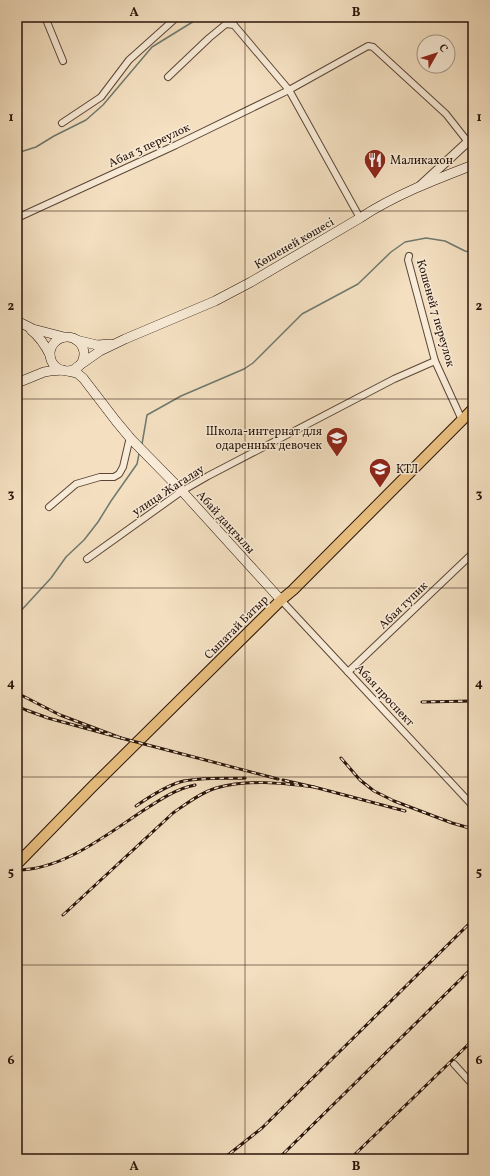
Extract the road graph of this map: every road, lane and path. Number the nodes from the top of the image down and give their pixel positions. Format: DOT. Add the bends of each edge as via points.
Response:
graph roads {
  1 [pos="45,17"];
  2 [pos="177,17"];
  3 [pos="63,61"];
  4 [pos="168,77"];
  5 [pos="289,90"];
  6 [pos="62,123"];
  7 [pos="470,140"];
  8 [pos="473,165"];
  9 [pos="417,188"];
  10 [pos="17,218"];
  11 [pos="360,218"];
  12 [pos="409,256"];
  13 [pos="20,322"];
  14 [pos="64,337"];
  15 [pos="75,339"];
  16 [pos="125,339"];
  17 [pos="50,356"];
  18 [pos="435,361"];
  19 [pos="75,365"];
  20 [pos="36,376"];
  21 [pos="17,383"];
  22 [pos="94,391"];
  23 [pos="473,409"];
  24 [pos="462,420"];
  25 [pos="130,438"];
  26 [pos="182,491"];
  27 [pos="49,507"];
  28 [pos="473,553"];
  29 [pos="87,559"];
  30 [pos="281,600"];
  31 [pos="348,672"];
  32 [pos="472,805"];
  33 [pos="17,864"];
  34 [pos="454,1064"];
  35 [pos="473,1085"];
  1 -- 3 [label="street"];
  2 -- 6 [label="street" via="130,60 101,97"];
  4 -- 5 [label="street" via="209,38 226,24 230,24 238,29"];
  5 -- 7 [label="street, Абая 3 переулок" via="368,46 374,47"];
  5 -- 10 [label="street, Абая 3 переулок"];
  5 -- 11 [label="street"];
  7 -- 9 [label="street"];
  8 -- 9 [label="main road, Көшеней көшесі"];
  9 -- 11 [label="main road, Көшеней көшесі"];
  11 -- 16 [label="main road, Көшеней көшесі" via="215,301"];
  12 -- 18 [label="street, Кошеней 7 переулок"];
  13 -- 14 [label="main road" via="33,329"];
  13 -- 17 [label="main road" via="41,339"];
  14 -- 15 [label="main road"];
  14 -- 17 [label="main road" via="52,346"];
  15 -- 16 [label="main road" via="97,345"];
  15 -- 19 [label="main road" via="83,348"];
  16 -- 19 [label="main road"];
  17 -- 19 [label="main road" via="55,366"];
  17 -- 20 [label="main road" via="45,369"];
  18 -- 24 [label="street, Кошеней 7 переулок"];
  18 -- 26 [label="street, улица Жагалау" via="394,379"];
  19 -- 20 [label="main road"];
  19 -- 22 [label="main road" via="86,375"];
  19 -- 22 [label="main road" via="77,373"];
  20 -- 21 [label="main road"];
  22 -- 25 [label="main road"];
  23 -- 24 [label="main road, Сыпатай Батыр"];
  24 -- 30 [label="main road, Сыпатай Батыр"];
  25 -- 26 [label="main road, Абай даңғылы"];
  25 -- 27 [label="street" via="119,474 76,484"];
  26 -- 29 [label="street, улица Жагалау"];
  26 -- 30 [label="main road, Абай даңғылы"];
  28 -- 31 [label="street, Абая тупик"];
  30 -- 31 [label="street, Абая проспект"];
  30 -- 33 [label="main road, Сыпатай Батыр"];
  31 -- 32 [label="street, Абая проспект"];
  34 -- 35 [label="street"];
}
